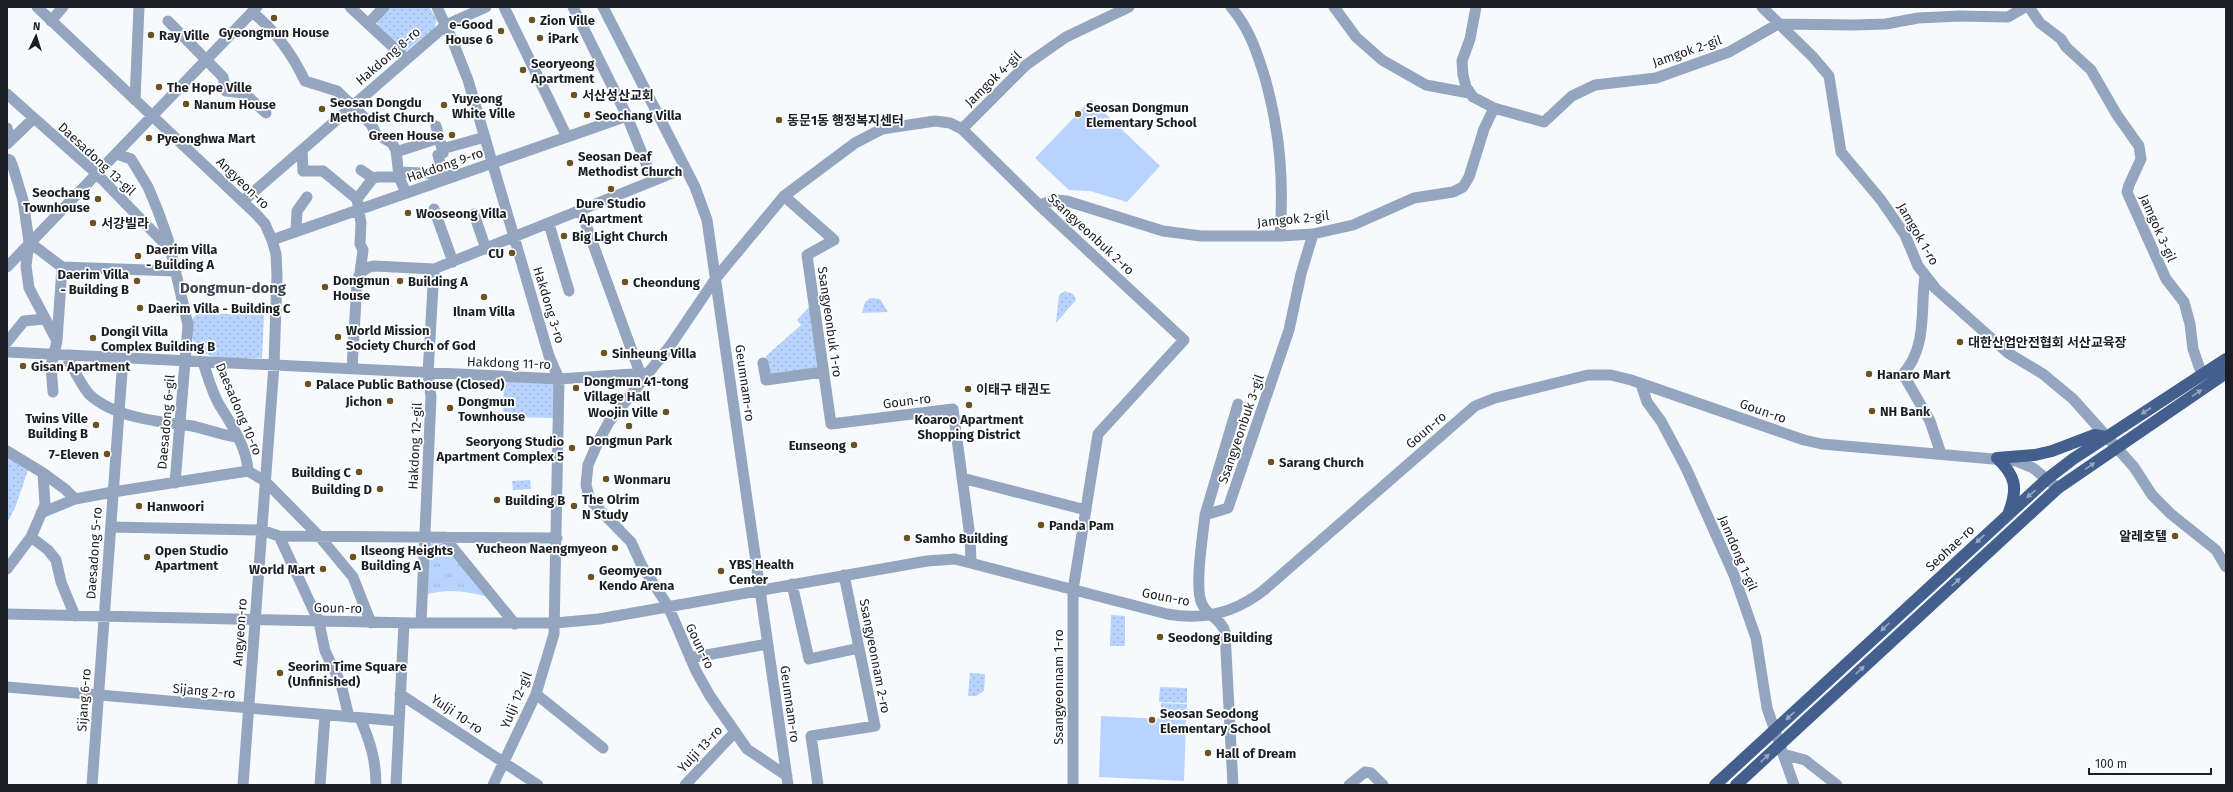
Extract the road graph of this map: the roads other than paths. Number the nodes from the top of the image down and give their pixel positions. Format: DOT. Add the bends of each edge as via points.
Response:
graph roads {
  1 [pos="37,7"];
  2 [pos="63,7"];
  3 [pos="140,7"];
  4 [pos="350,7"];
  5 [pos="384,7"];
  6 [pos="437,7"];
  7 [pos="486,7"];
  8 [pos="504,7"];
  9 [pos="573,7"];
  10 [pos="603,7"];
  11 [pos="1129,7"];
  12 [pos="1231,7"];
  13 [pos="1334,7"];
  14 [pos="1476,7"];
  15 [pos="1762,7"];
  16 [pos="2025,7"];
  17 [pos="2029,7"];
  18 [pos="255,10"];
  19 [pos="51,21"];
  20 [pos="168,21"];
  21 [pos="368,24"];
  22 [pos="1778,24"];
  23 [pos="446,25"];
  24 [pos="406,58"];
  25 [pos="206,60"];
  26 [pos="1469,93"];
  27 [pos="7,94"];
  28 [pos="135,100"];
  29 [pos="352,105"];
  30 [pos="1494,108"];
  31 [pos="266,113"];
  32 [pos="153,116"];
  33 [pos="627,116"];
  34 [pos="33,118"];
  35 [pos="436,126"];
  36 [pos="7,128"];
  37 [pos="962,129"];
  38 [pos="484,137"];
  39 [pos="567,137"];
  40 [pos="439,138"];
  41 [pos="9,142"];
  42 [pos="442,149"];
  43 [pos="302,150"];
  44 [pos="396,152"];
  45 [pos="117,154"];
  46 [pos="7,159"];
  47 [pos="492,163"];
  48 [pos="685,168"];
  49 [pos="361,170"];
  50 [pos="97,174"];
  51 [pos="399,175"];
  52 [pos="444,177"];
  53 [pos="373,178"];
  54 [pos="653,181"];
  55 [pos="406,193"];
  56 [pos="784,196"];
  57 [pos="307,197"];
  58 [pos="243,201"];
  59 [pos="358,204"];
  60 [pos="1039,205"];
  61 [pos="434,208"];
  62 [pos="581,211"];
  63 [pos="474,214"];
  64 [pos="549,224"];
  65 [pos="296,231"];
  66 [pos="1313,234"];
  67 [pos="1280,236"];
  68 [pos="514,238"];
  69 [pos="272,240"];
  70 [pos="29,242"];
  71 [pos="168,242"];
  72 [pos="486,249"];
  73 [pos="453,262"];
  74 [pos="7,267"];
  75 [pos="62,267"];
  76 [pos="434,269"];
  77 [pos="176,270"];
  78 [pos="362,271"];
  79 [pos="1925,276"];
  80 [pos="716,278"];
  81 [pos="569,291"];
  82 [pos="44,318"];
  83 [pos="56,341"];
  84 [pos="7,342"];
  85 [pos="7,352"];
  86 [pos="55,355"];
  87 [pos="69,356"];
  88 [pos="123,358"];
  89 [pos="2226,360"];
  90 [pos="186,361"];
  91 [pos="204,362"];
  92 [pos="763,363"];
  93 [pos="274,365"];
  94 [pos="352,369"];
  95 [pos="823,372"];
  96 [pos="428,373"];
  97 [pos="643,373"];
  98 [pos="2226,373"];
  99 [pos="2202,375"];
  100 [pos="558,379"];
  101 [pos="1641,384"];
  102 [pos="53,392"];
  103 [pos="1238,404"];
  104 [pos="119,411"];
  105 [pos="831,424"];
  106 [pos="180,425"];
  107 [pos="236,437"];
  108 [pos="2107,437"];
  109 [pos="2115,448"];
  110 [pos="7,451"];
  111 [pos="1941,454"];
  112 [pos="1997,458"];
  113 [pos="248,471"];
  114 [pos="43,473"];
  115 [pos="962,478"];
  116 [pos="2047,479"];
  117 [pos="265,481"];
  118 [pos="174,483"];
  119 [pos="2058,488"];
  120 [pos="113,492"];
  121 [pos="75,500"];
  122 [pos="1086,510"];
  123 [pos="2009,512"];
  124 [pos="41,513"];
  125 [pos="1205,515"];
  126 [pos="110,526"];
  127 [pos="262,530"];
  128 [pos="279,536"];
  129 [pos="319,536"];
  130 [pos="31,537"];
  131 [pos="425,537"];
  132 [pos="444,537"];
  133 [pos="557,538"];
  134 [pos="971,561"];
  135 [pos="2226,567"];
  136 [pos="7,569"];
  137 [pos="844,575"];
  138 [pos="792,584"];
  139 [pos="759,589"];
  140 [pos="1073,590"];
  141 [pos="668,606"];
  142 [pos="7,614"];
  143 [pos="75,616"];
  144 [pos="1213,616"];
  145 [pos="104,617"];
  146 [pos="255,620"];
  147 [pos="319,622"];
  148 [pos="371,622"];
  149 [pos="404,623"];
  150 [pos="421,623"];
  151 [pos="555,623"];
  152 [pos="516,624"];
  153 [pos="767,644"];
  154 [pos="860,648"];
  155 [pos="690,658"];
  156 [pos="7,687"];
  157 [pos="400,694"];
  158 [pos="536,694"];
  159 [pos="98,695"];
  160 [pos="710,696"];
  161 [pos="248,709"];
  162 [pos="325,715"];
  163 [pos="355,718"];
  164 [pos="399,721"];
  165 [pos="1775,730"];
  166 [pos="734,732"];
  167 [pos="603,748"];
  168 [pos="1781,750"];
  169 [pos="505,763"];
  170 [pos="787,781"];
  171 [pos="92,785"];
  172 [pos="243,785"];
  173 [pos="320,785"];
  174 [pos="376,785"];
  175 [pos="396,785"];
  176 [pos="493,785"];
  177 [pos="538,785"];
  178 [pos="685,785"];
  179 [pos="818,785"];
  180 [pos="1072,785"];
  181 [pos="1233,785"];
  182 [pos="1348,785"];
  183 [pos="1383,785"];
  184 [pos="1715,785"];
  185 [pos="1736,785"];
  186 [pos="1794,785"];
  187 [pos="1837,785"];
  1 -- 19 [label="street, Angyeon-ro"];
  2 -- 19 [label="street"];
  3 -- 28 [label="street"];
  4 -- 21 [label="street"];
  5 -- 21 [label="street"];
  6 -- 23 [label="street, Hakdong 3-ro"];
  7 -- 23 [label="street, Hakdong 8-ro"];
  8 -- 39 [label="street"];
  9 -- 33 [label="street"];
  10 -- 48 [label="street, Geumnam-ro"];
  11 -- 37 [label="street, Jamgok 4-gil" via="1066,37 1026,65"];
  12 -- 67 [label="street" via="1251,35 1274,109 1280,150"];
  13 -- 26 [label="street" via="1356,37 1382,60 1426,85"];
  14 -- 26 [label="street" via="1470,39 1462,61 1464,81"];
  15 -- 22 [label="street, Jamgok 1-ro"];
  16 -- 22 [label="street" via="2008,16 1960,16 1854,25"];
  17 -- 99 [label="street, Jamgok 3-gil" via="2040,23 2061,39 2091,70 2139,146 2141,159 2127,192 2166,279 2184,302 2193,349"];
  18 -- 25 [label="street"];
  18 -- 29 [label="street" via="295,59 305,81 336,91"];
  19 -- 28 [label="street, Angyeon-ro"];
  20 -- 25 [label="street"];
  21 -- 24 [label="street"];
  22 -- 30 [label="street, Jamgok 2-gil" via="1729,52 1656,78 1595,85 1572,96 1544,122"];
  22 -- 79 [label="street, Jamgok 1-ro" via="1829,76 1841,152 1881,200 1905,235"];
  23 -- 24 [label="street, Hakdong 8-ro"];
  23 -- 38 [label="street, Hakdong 3-ro" via="468,80"];
  24 -- 29 [label="street, Hakdong 8-ro"];
  25 -- 31 [label="street" via="224,77 226,91 244,93"];
  25 -- 32 [label="street"];
  26 -- 30 [label="street, Jamgok 2-gil" via="1478,102"];
  27 -- 34 [label="street, Daesadong 13-gil"];
  28 -- 32 [label="street, Angyeon-ro"];
  29 -- 43 [label="street, Hakdong 8-ro"];
  29 -- 44 [label="street" via="371,124 376,134 392,143"];
  30 -- 66 [label="street, Jamgok 2-gil" via="1463,187 1453,192 1414,198 1353,225"];
  32 -- 45 [label="street"];
  32 -- 58 [label="street, Angyeon-ro"];
  33 -- 39 [label="street, Hakdong 9-ro"];
  33 -- 54 [label="street"];
  34 -- 41 [label="street"];
  34 -- 50 [label="street, Daesadong 13-gil"];
  35 -- 40 [label="street"];
  36 -- 41 [label="street"];
  37 -- 56 [label="street, Ssangyeonbuk 2-ro" via="950,123 935,121 882,129 854,143"];
  37 -- 60 [label="street, Ssangyeonbuk 2-ro"];
  38 -- 42 [label="street"];
  38 -- 47 [label="street, Hakdong 3-ro"];
  39 -- 47 [label="street, Hakdong 9-ro"];
  40 -- 42 [label="street"];
  40 -- 44 [label="street"];
  42 -- 52 [label="street" via="443,153 438,155"];
  43 -- 58 [label="street, Hakdong 8-ro"];
  43 -- 59 [label="street" via="303,171 323,171"];
  44 -- 51 [label="street"];
  45 -- 50 [label="street"];
  45 -- 71 [label="street, Daesadong 13-gil" via="131,159 148,187"];
  46 -- 70 [label="street" via="13,167 23,200"];
  47 -- 52 [label="street, Hakdong 9-ro"];
  47 -- 68 [label="street, Hakdong 3-ro"];
  48 -- 54 [label="street"];
  48 -- 80 [label="street, Geumnam-ro" via="705,212"];
  49 -- 53 [label="street"];
  50 -- 70 [label="street"];
  50 -- 71 [label="street, Daesadong 13-gil" via="162,241"];
  51 -- 52 [label="street"];
  51 -- 53 [label="street"];
  51 -- 55 [label="street"];
  52 -- 55 [label="street, Hakdong 9-ro"];
  53 -- 59 [label="street"];
  54 -- 62 [label="street"];
  55 -- 59 [label="street, Hakdong 9-ro"];
  56 -- 80 [label="street, Ssangyeonbuk 2-ro"];
  56 -- 95 [label="street, Ssangyeonbuk 1-ro" via="834,240 807,255"];
  57 -- 65 [label="street" via="298,211"];
  58 -- 69 [label="street, Angyeon-ro" via="262,221"];
  59 -- 65 [label="street, Hakdong 9-ro"];
  59 -- 78 [label="street" via="361,222 360,244 363,250"];
  60 -- 67 [label="street, Jamgok 2-gil" via="1055,200 1067,201 1163,231 1194,235 1234,238"];
  60 -- 122 [label="street, Ssangyeonbuk 2-ro" via="1184,340 1098,434"];
  61 -- 73 [label="street"];
  62 -- 64 [label="street"];
  62 -- 97 [label="street"];
  63 -- 72 [label="street"];
  64 -- 68 [label="street"];
  64 -- 81 [label="street"];
  65 -- 69 [label="street, Hakdong 9-ro"];
  66 -- 67 [label="street, Jamgok 2-gil"];
  66 -- 125 [label="street, Ssangyeonbuk 3-gil" via="1289,330 1228,508"];
  68 -- 72 [label="street"];
  68 -- 100 [label="street, Hakdong 3-ro"];
  69 -- 93 [label="street, Angyeon-ro" via="278,268"];
  70 -- 74 [label="street"];
  70 -- 75 [label="street"];
  70 -- 82 [label="street" via="26,266 29,288"];
  71 -- 77 [label="street, Daesadong 13-gil"];
  72 -- 73 [label="street"];
  73 -- 76 [label="street"];
  75 -- 77 [label="street"];
  75 -- 83 [label="street"];
  76 -- 78 [label="street" via="372,266"];
  76 -- 96 [label="street, Hakdong 12-gil"];
  77 -- 90 [label="street, Daesadong 13-gil" via="188,325"];
  78 -- 94 [label="street" via="357,282"];
  79 -- 108 [label="street, Jamgok 1-ro" via="1936,289 2008,353 2042,374 2073,399"];
  79 -- 111 [label="street" via="1918,349 1913,363 1903,374 1930,421"];
  80 -- 97 [label="street" via="670,346"];
  80 -- 139 [label="street, Geumnam-ro"];
  82 -- 83 [label="street"];
  82 -- 84 [label="street" via="24,320"];
  83 -- 86 [label="street"];
  85 -- 86 [label="street, Daesadong 10-ro"];
  86 -- 87 [label="street, Daesadong 10-ro"];
  86 -- 102 [label="street" via="51,366"];
  87 -- 88 [label="street, Daesadong 10-ro"];
  87 -- 104 [label="street" via="69,362 88,393"];
  88 -- 90 [label="street, Daesadong 10-ro"];
  88 -- 104 [label="street, Daesadong 5-ro"];
  89 -- 99 [label="main road, Seohae-ro"];
  90 -- 91 [label="street, Daesadong 10-ro"];
  90 -- 106 [label="street, Daesadong 6-gil"];
  91 -- 93 [label="street, Daesadong 10-ro"];
  91 -- 107 [label="street, Daesadong 10-ro" via="209,383"];
  92 -- 95 [label="street" via="766,380"];
  93 -- 94 [label="street, Hakdong 11-ro"];
  93 -- 117 [label="street, Angyeon-ro"];
  94 -- 96 [label="street, Hakdong 11-ro"];
  95 -- 105 [label="street, Ssangyeonbuk 1-ro"];
  96 -- 100 [label="street, Hakdong 11-ro"];
  96 -- 131 [label="street, Hakdong 12-gil" via="431,397"];
  97 -- 100 [label="street, Hakdong 11-ro"];
  97 -- 141 [label="street, Goun-ro" via="600,437 588,465 587,495 593,505 631,542 642,566"];
  109 -- 98 [label="main road, one-way"];
  99 -- 108 [label="main road, Seohae-ro, one-way"];
  100 -- 133 [label="street, Hakdong 3-ro"];
  101 -- 111 [label="street, Goun-ro" via="1813,442 1842,447"];
  101 -- 144 [label="street, Goun-ro" via="1617,376 1588,375 1495,398 1475,406 1269,586 1237,608"];
  101 -- 165 [label="street, Jamdong 1-gil" via="1647,402 1661,421 1686,468 1734,575 1756,638 1767,708"];
  103 -- 125 [label="street"];
  104 -- 106 [label="street" via="143,419"];
  104 -- 120 [label="street, Daesadong 5-ro"];
  105 -- 115 [label="street, Goun-ro" via="953,409"];
  106 -- 107 [label="street"];
  106 -- 118 [label="street, Daesadong 6-gil"];
  107 -- 113 [label="street, Daesadong 10-ro" via="248,458"];
  108 -- 109 [label="street, Jamgok 1-ro"];
  108 -- 112 [label="main road" via="2094,435 2052,451 2029,456"];
  108 -- 116 [label="main road, Seohae-ro"];
  119 -- 109 [label="main road, one-way"];
  109 -- 135 [label="street, Jamgok 1-ro" via="2134,467 2152,495 2216,550"];
  110 -- 114 [label="street"];
  111 -- 112 [label="street, Goun-ro"];
  112 -- 116 [label="street, Goun-ro" via="2027,464"];
  112 -- 123 [label="main road" via="2012,476 2014,492"];
  113 -- 117 [label="street, Daesadong 10-ro"];
  113 -- 118 [label="street, Daesadong 6-gil"];
  114 -- 121 [label="street"];
  114 -- 124 [label="street" via="45,505"];
  115 -- 122 [label="street"];
  115 -- 134 [label="street, Goun-ro"];
  116 -- 119 [label="street, Goun-ro"];
  116 -- 123 [label="main road, Seohae-ro, one-way"];
  117 -- 127 [label="street, Angyeon-ro"];
  117 -- 129 [label="street"];
  118 -- 120 [label="street, Daesadong 5-ro"];
  168 -- 119 [label="main road, one-way"];
  120 -- 121 [label="street"];
  120 -- 126 [label="street, Daesadong 5-ro"];
  121 -- 124 [label="street"];
  122 -- 140 [label="street, Ssangyeonnam 1-ro"];
  123 -- 165 [label="main road, Seohae-ro, one-way"];
  124 -- 130 [label="street"];
  125 -- 144 [label="street" via="1199,589 1203,606"];
  126 -- 127 [label="street"];
  126 -- 145 [label="street, Daesadong 5-ro"];
  127 -- 128 [label="street"];
  127 -- 146 [label="street, Angyeon-ro"];
  128 -- 129 [label="street"];
  128 -- 147 [label="street"];
  129 -- 131 [label="street"];
  129 -- 148 [label="street" via="353,577"];
  130 -- 136 [label="street"];
  130 -- 143 [label="street" via="54,556 64,591"];
  131 -- 132 [label="street"];
  131 -- 150 [label="street, Hakdong 12-gil"];
  132 -- 133 [label="street"];
  132 -- 152 [label="street"];
  133 -- 151 [label="street, Hakdong 3-ro"];
  134 -- 137 [label="street, Goun-ro" via="941,559"];
  134 -- 140 [label="street, Goun-ro"];
  137 -- 138 [label="street, Goun-ro"];
  137 -- 154 [label="street, Ssangyeonnam 2-ro"];
  138 -- 139 [label="street, Goun-ro"];
  138 -- 154 [label="street" via="809,658"];
  139 -- 141 [label="street, Goun-ro"];
  139 -- 153 [label="street, Geumnam-ro"];
  140 -- 144 [label="street, Goun-ro" via="1167,614 1189,617"];
  140 -- 180 [label="street, Ssangyeonnam 1-ro"];
  141 -- 151 [label="street, Goun-ro" via="599,619"];
  141 -- 155 [label="street, Goun-ro"];
  142 -- 143 [label="street, Goun-ro"];
  143 -- 145 [label="street, Goun-ro"];
  144 -- 181 [label="street" via="1221,623 1225,632"];
  145 -- 146 [label="street, Goun-ro"];
  145 -- 159 [label="street, Sijang 6-ro"];
  146 -- 147 [label="street, Goun-ro"];
  146 -- 161 [label="street, Angyeon-ro"];
  147 -- 148 [label="street, Goun-ro"];
  147 -- 163 [label="street" via="325,651"];
  148 -- 149 [label="street, Goun-ro"];
  149 -- 150 [label="street, Goun-ro"];
  149 -- 157 [label="street"];
  150 -- 152 [label="street, Goun-ro"];
  151 -- 152 [label="street, Goun-ro"];
  151 -- 158 [label="street, Yulji 12-gil" via="551,648"];
  153 -- 155 [label="street"];
  153 -- 170 [label="street, Geumnam-ro"];
  154 -- 179 [label="street, Ssangyeonnam 2-ro" via="875,726 811,736"];
  155 -- 160 [label="street, Goun-ro"];
  156 -- 159 [label="street, Sijang 2-ro"];
  157 -- 164 [label="street"];
  157 -- 169 [label="street, Yulji 10-ro"];
  158 -- 167 [label="street"];
  158 -- 169 [label="street, Yulji 12-gil"];
  159 -- 161 [label="street, Sijang 2-ro"];
  159 -- 171 [label="street, Sijang 6-ro"];
  160 -- 166 [label="street, Yulji 13-ro"];
  161 -- 162 [label="street, Sijang 2-ro"];
  161 -- 172 [label="street, Angyeon-ro"];
  162 -- 163 [label="street, Sijang 2-ro"];
  162 -- 173 [label="street"];
  163 -- 164 [label="street, Sijang 2-ro"];
  163 -- 174 [label="street" via="371,743 376,768"];
  164 -- 175 [label="street"];
  165 -- 168 [label="street, Jamdong 1-gil"];
  165 -- 184 [label="main road, Seohae-ro"];
  166 -- 170 [label="street, Yulji 13-ro" via="751,752"];
  166 -- 178 [label="street, Yulji 13-ro"];
  185 -- 168 [label="main road, one-way"];
  168 -- 186 [label="street, Jamdong 1-gil"];
  168 -- 187 [label="street" via="1805,760"];
  169 -- 176 [label="street, Yulji 12-gil"];
  169 -- 177 [label="street, Yulji 10-ro"];
  182 -- 183 [label="street" via="1365,772 1372,774"];
}
